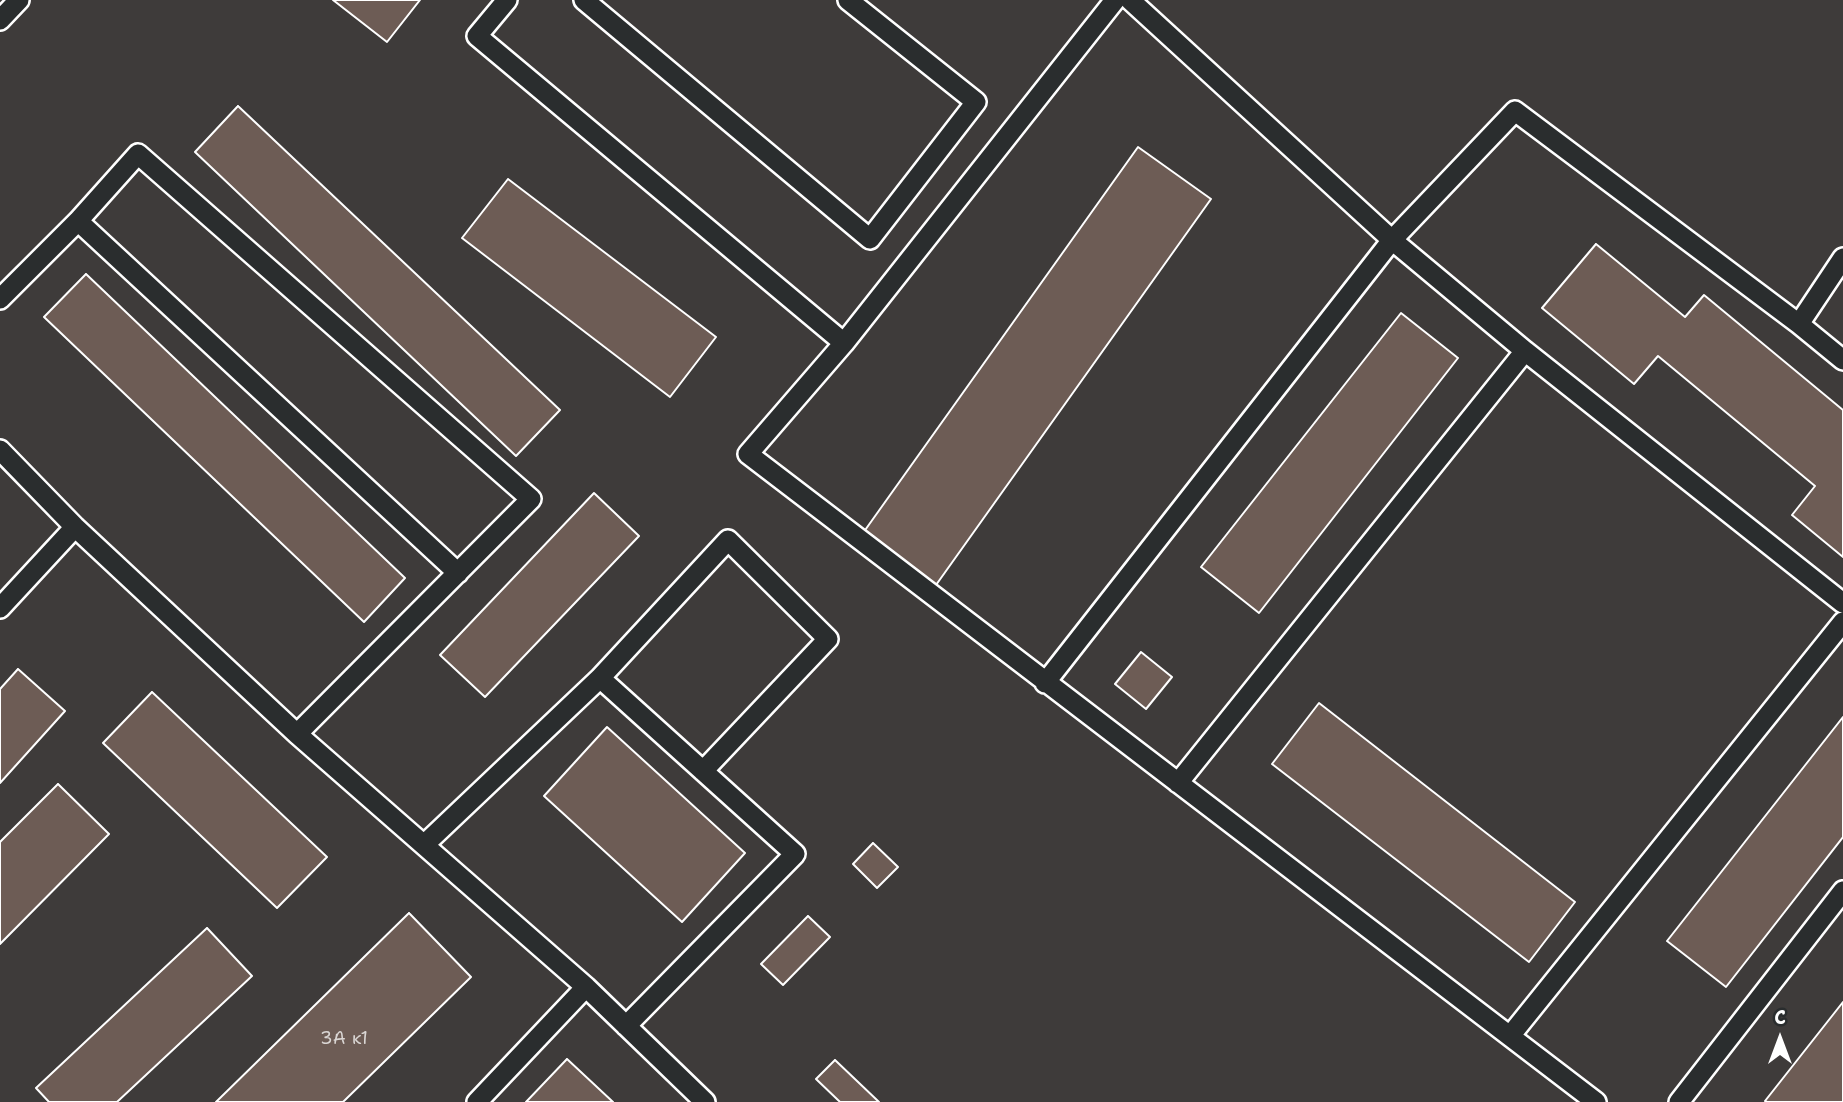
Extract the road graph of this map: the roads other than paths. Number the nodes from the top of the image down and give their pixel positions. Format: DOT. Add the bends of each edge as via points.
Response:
graph roads {
  1 [pos="19,0"];
  2 [pos="506,0"];
  3 [pos="584,0"];
  4 [pos="848,0"];
  5 [pos="1130,0"];
  6 [pos="1106,3"];
  7 [pos="0,20"];
  8 [pos="78,221"];
  9 [pos="1392,240"];
  10 [pos="1843,258"];
  11 [pos="0,299"];
  12 [pos="1799,324"];
  13 [pos="845,344"];
  14 [pos="1525,351"];
  15 [pos="1843,360"];
  16 [pos="0,450"];
  17 [pos="75,527"];
  18 [pos="458,573"];
  19 [pos="1843,603"];
  20 [pos="0,608"];
  21 [pos="1843,622"];
  22 [pos="600,678"];
  23 [pos="1045,683"];
  24 [pos="297,734"];
  25 [pos="703,771"];
  26 [pos="1178,783"];
  27 [pos="425,844"];
  28 [pos="1843,891"];
  29 [pos="586,987"];
  30 [pos="626,1026"];
  31 [pos="1510,1036"];
  32 [pos="477,1102"];
  33 [pos="705,1102"];
  34 [pos="1595,1102"];
  35 [pos="1679,1102"];
  1 -- 7 [label="lane"];
  2 -- 13 [label="lane" via="477,36"];
  3 -- 4 [label="lane" via="870,239 976,102"];
  5 -- 9 [label="lane"];
  6 -- 13 [label="lane"];
  8 -- 11 [label="lane"];
  8 -- 18 [label="lane"];
  8 -- 18 [label="lane" via="138,154 531,499"];
  9 -- 12 [label="lane" via="1515,111"];
  9 -- 14 [label="lane"];
  9 -- 23 [label="lane"];
  10 -- 12 [label="lane"];
  12 -- 15 [label="lane"];
  13 -- 23 [label="lane" via="748,454"];
  14 -- 19 [label="lane"];
  14 -- 26 [label="lane"];
  16 -- 17 [label="lane"];
  17 -- 20 [label="lane"];
  17 -- 24 [label="lane"];
  18 -- 24 [label="lane"];
  21 -- 31 [label="lane"];
  22 -- 25 [label="lane"];
  22 -- 25 [label="lane" via="728,540 828,639"];
  22 -- 27 [label="lane"];
  23 -- 26 [label="lane"];
  24 -- 27 [label="lane"];
  25 -- 30 [label="lane" via="795,854"];
  26 -- 31 [label="lane"];
  27 -- 29 [label="lane"];
  28 -- 35 [label="lane"];
  29 -- 30 [label="lane"];
  29 -- 32 [label="lane"];
  30 -- 33 [label="lane"];
  31 -- 34 [label="lane"];
}
